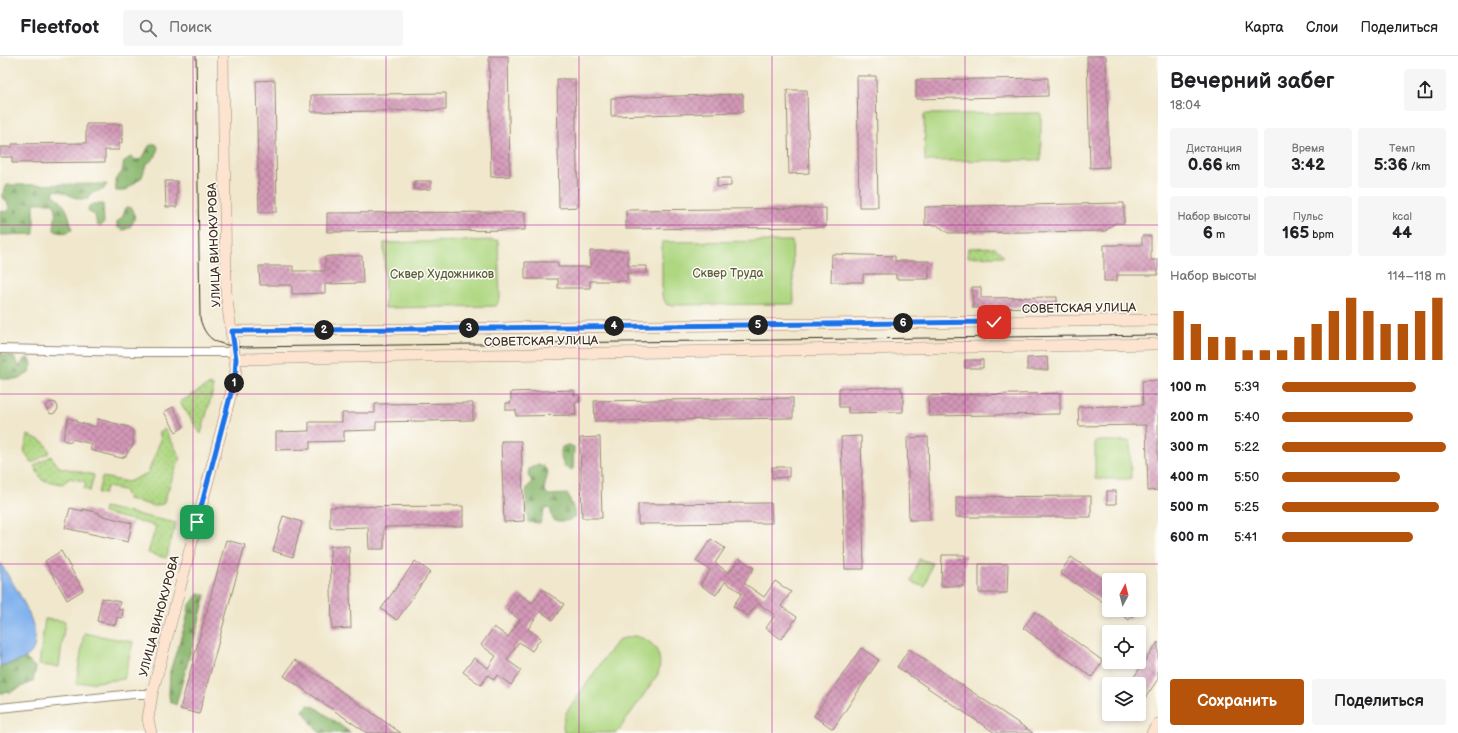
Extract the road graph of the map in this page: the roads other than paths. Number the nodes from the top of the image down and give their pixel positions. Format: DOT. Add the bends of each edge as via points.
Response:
graph roads {
  1 [pos="223,56"];
  2 [pos="1158,320"];
  3 [pos="232,331"];
  4 [pos="1158,344"];
  5 [pos="0,349"];
  6 [pos="235,355"];
  7 [pos="152,694"];
  8 [pos="0,708"];
  9 [pos="1158,724"];
  10 [pos="151,733"];
  11 [pos="1152,733"];
  1 -- 3 [label="main road, УЛИЦА ВИНОКУРОВА" via="226,292"];
  2 -- 3 [label="main road, СОВЕТСКАЯ УЛИЦА"];
  3 -- 6 [label="main road, УЛИЦА ВИНОКУРОВА"];
  4 -- 6 [label="main road, СОВЕТСКАЯ УЛИЦА"];
  5 -- 6 [label="street"];
  6 -- 7 [label="main road, УЛИЦА ВИНОКУРОВА" via="235,378"];
  7 -- 8 [label="street"];
  7 -- 10 [label="main road, УЛИЦА ВИНОКУРОВА" via="148,719"];
  9 -- 11 [label="main road"];
}
